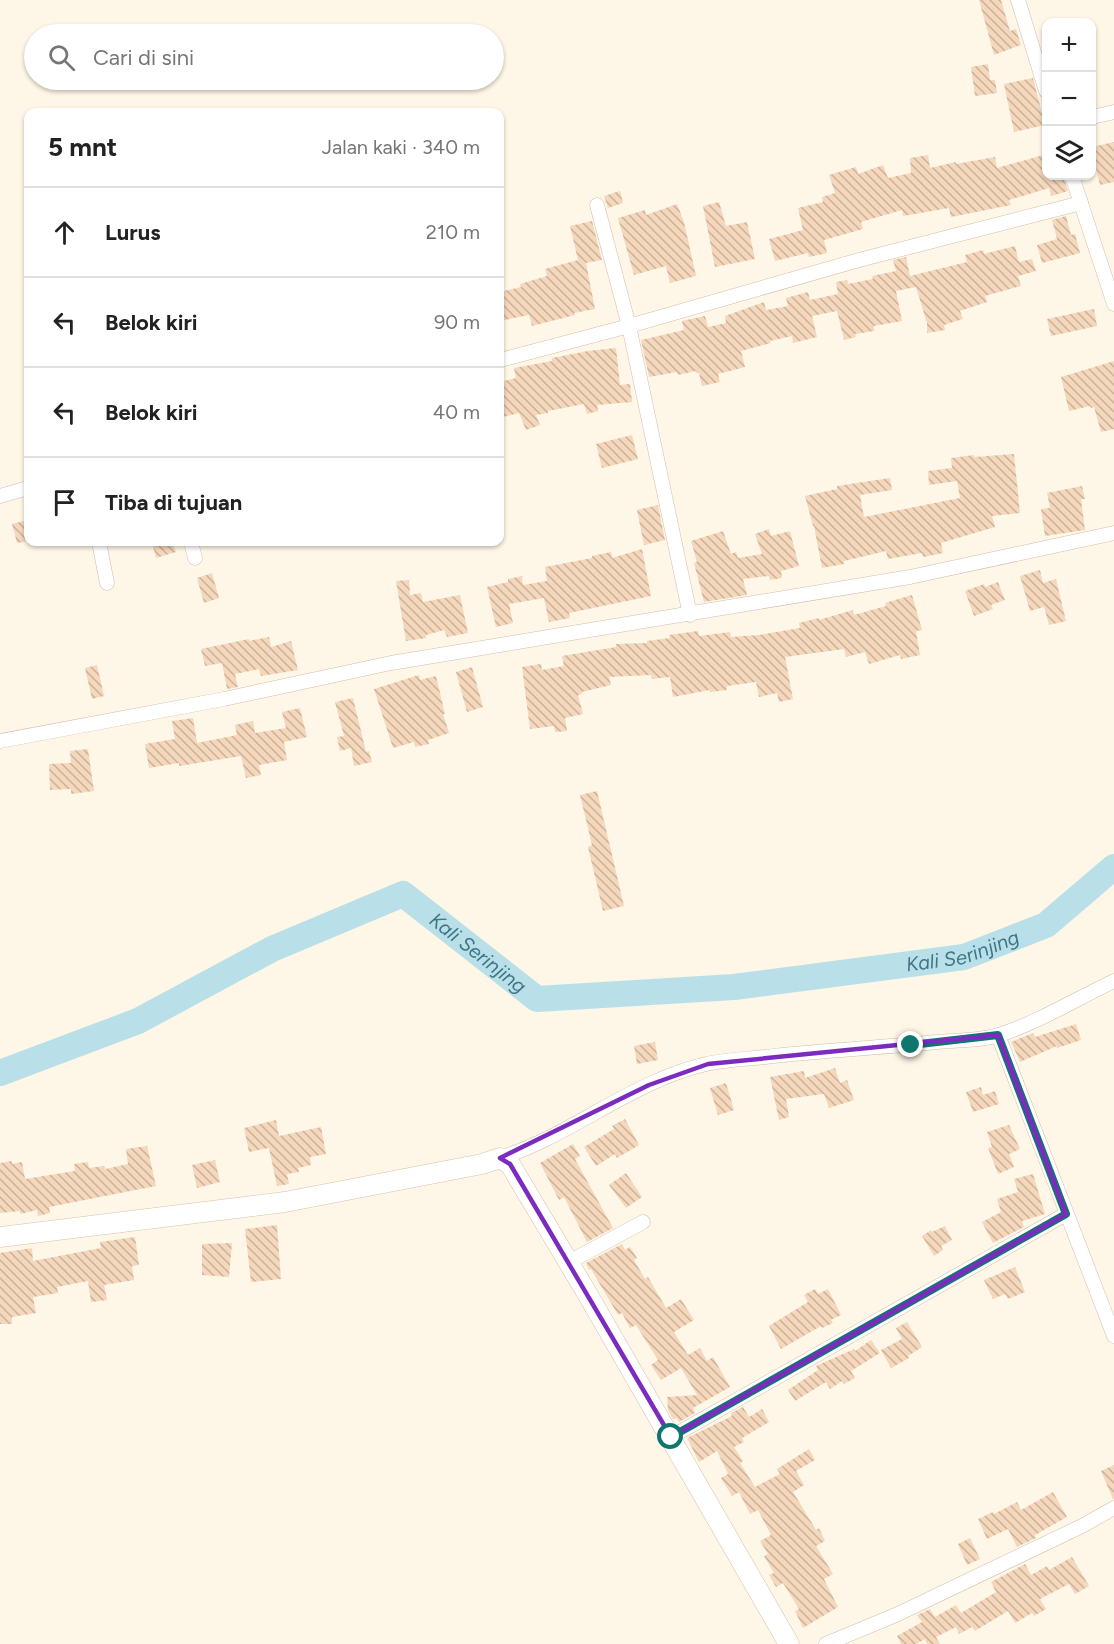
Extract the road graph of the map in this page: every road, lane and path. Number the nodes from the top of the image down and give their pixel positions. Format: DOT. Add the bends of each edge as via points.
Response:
graph roads {
  1 [pos="1018,0"];
  2 [pos="1042,75"];
  3 [pos="1114,111"];
  4 [pos="1096,116"];
  5 [pos="1073,180"];
  6 [pos="1081,203"];
  7 [pos="597,205"];
  8 [pos="1114,304"];
  9 [pos="629,326"];
  10 [pos="504,359"];
  11 [pos="24,489"];
  12 [pos="0,496"];
  13 [pos="1114,533"];
  14 [pos="100,546"];
  15 [pos="192,546"];
  16 [pos="195,558"];
  17 [pos="107,584"];
  18 [pos="690,615"];
  19 [pos="0,741"];
  20 [pos="1114,981"];
  21 [pos="998,1035"];
  22 [pos="500,1158"];
  23 [pos="1066,1214"];
  24 [pos="643,1222"];
  25 [pos="0,1237"];
  26 [pos="569,1262"];
  27 [pos="1114,1336"];
  28 [pos="671,1437"];
  29 [pos="1114,1508"];
  30 [pos="789,1644"];
  31 [pos="826,1644"];
  1 -- 2 [label="street"];
  3 -- 4 [label="street"];
  5 -- 6 [label="street"];
  6 -- 8 [label="street"];
  6 -- 9 [label="street" via="859,260"];
  7 -- 9 [label="street"];
  9 -- 10 [label="street"];
  9 -- 18 [label="street"];
  11 -- 12 [label="street"];
  13 -- 18 [label="street" via="910,577"];
  14 -- 17 [label="street"];
  15 -- 16 [label="street"];
  18 -- 19 [label="street" via="391,663"];
  20 -- 21 [label="street"];
  21 -- 22 [label="street" via="708,1064 649,1085"];
  21 -- 23 [label="street"];
  22 -- 25 [label="street" via="285,1202"];
  22 -- 26 [label="street" via="510,1164"];
  23 -- 27 [label="street"];
  23 -- 28 [label="street"];
  24 -- 26 [label="street"];
  26 -- 28 [label="street"];
  28 -- 30 [label="street"];
  29 -- 31 [label="street" via="898,1614"];
}
